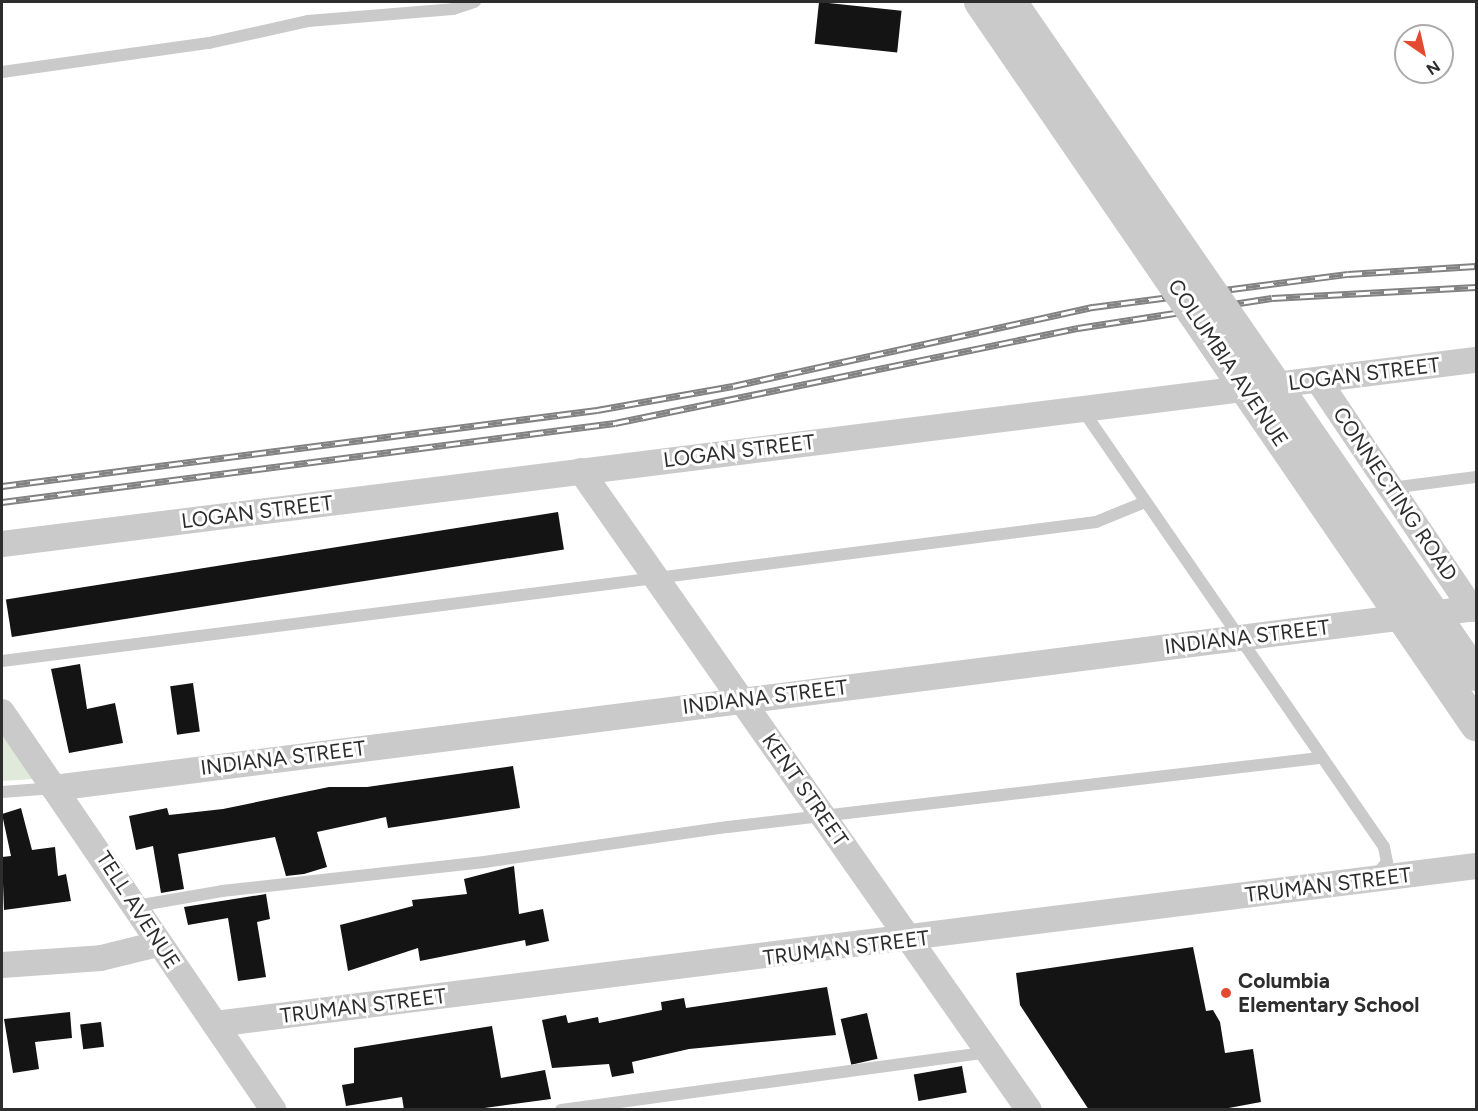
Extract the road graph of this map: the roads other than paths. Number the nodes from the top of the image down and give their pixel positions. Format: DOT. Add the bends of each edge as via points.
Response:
graph roads {
  1 [pos="475,2"];
  2 [pos="980,2"];
  3 [pos="1011,2"];
  4 [pos="2,72"];
  5 [pos="1476,360"];
  6 [pos="1318,380"];
  7 [pos="1082,409"];
  8 [pos="581,471"];
  9 [pos="1476,477"];
  10 [pos="1391,488"];
  11 [pos="1145,502"];
  12 [pos="2,544"];
  13 [pos="656,579"];
  14 [pos="1474,609"];
  15 [pos="1238,638"];
  16 [pos="2,661"];
  17 [pos="1476,675"];
  18 [pos="742,699"];
  19 [pos="2,712"];
  20 [pos="1476,725"];
  21 [pos="1319,758"];
  22 [pos="54,788"];
  23 [pos="2,792"];
  24 [pos="824,817"];
  25 [pos="1476,866"];
  26 [pos="1367,880"];
  27 [pos="136,906"];
  28 [pos="912,940"];
  29 [pos="158,944"];
  30 [pos="2,965"];
  31 [pos="215,1024"];
  32 [pos="989,1052"];
  33 [pos="273,1110"];
  34 [pos="561,1110"];
  35 [pos="1029,1110"];
  1 -- 4 [label="lane" via="453,9 308,21 209,43"];
  2 -- 20 [label="street, COLUMBIA AVENUE, bridge"];
  3 -- 17 [label="street, COLUMBIA AVENUE, bridge"];
  5 -- 6 [label="street, LOGAN STREET"];
  6 -- 7 [label="street, LOGAN STREET"];
  6 -- 10 [label="street, CONNECTING ROAD"];
  7 -- 8 [label="street, LOGAN STREET"];
  7 -- 11 [label="lane"];
  8 -- 12 [label="street, LOGAN STREET"];
  8 -- 13 [label="street, KENT STREET"];
  9 -- 10 [label="lane"];
  10 -- 14 [label="street, CONNECTING ROAD"];
  11 -- 13 [label="lane" via="1096,522"];
  11 -- 15 [label="lane"];
  13 -- 16 [label="lane"];
  13 -- 18 [label="street, KENT STREET"];
  14 -- 15 [label="street, INDIANA STREET"];
  15 -- 18 [label="street, INDIANA STREET"];
  15 -- 21 [label="lane"];
  18 -- 22 [label="street, INDIANA STREET"];
  18 -- 24 [label="street, KENT STREET"];
  19 -- 22 [label="street, TELL AVENUE"];
  21 -- 24 [label="lane"];
  21 -- 26 [label="lane" via="1387,854 1385,867"];
  22 -- 23 [label="lane"];
  22 -- 27 [label="street, TELL AVENUE"];
  24 -- 27 [label="lane" via="222,891"];
  24 -- 28 [label="street, KENT STREET"];
  25 -- 26 [label="street, TRUMAN STREET"];
  26 -- 28 [label="street, TRUMAN STREET"];
  27 -- 29 [label="street, TELL AVENUE"];
  28 -- 31 [label="street, TRUMAN STREET"];
  28 -- 32 [label="street, KENT STREET"];
  29 -- 30 [label="street" via="101,958"];
  29 -- 31 [label="street, TELL AVENUE"];
  31 -- 33 [label="street, TELL AVENUE"];
  32 -- 34 [label="lane"];
  32 -- 35 [label="street, KENT STREET"];
}
